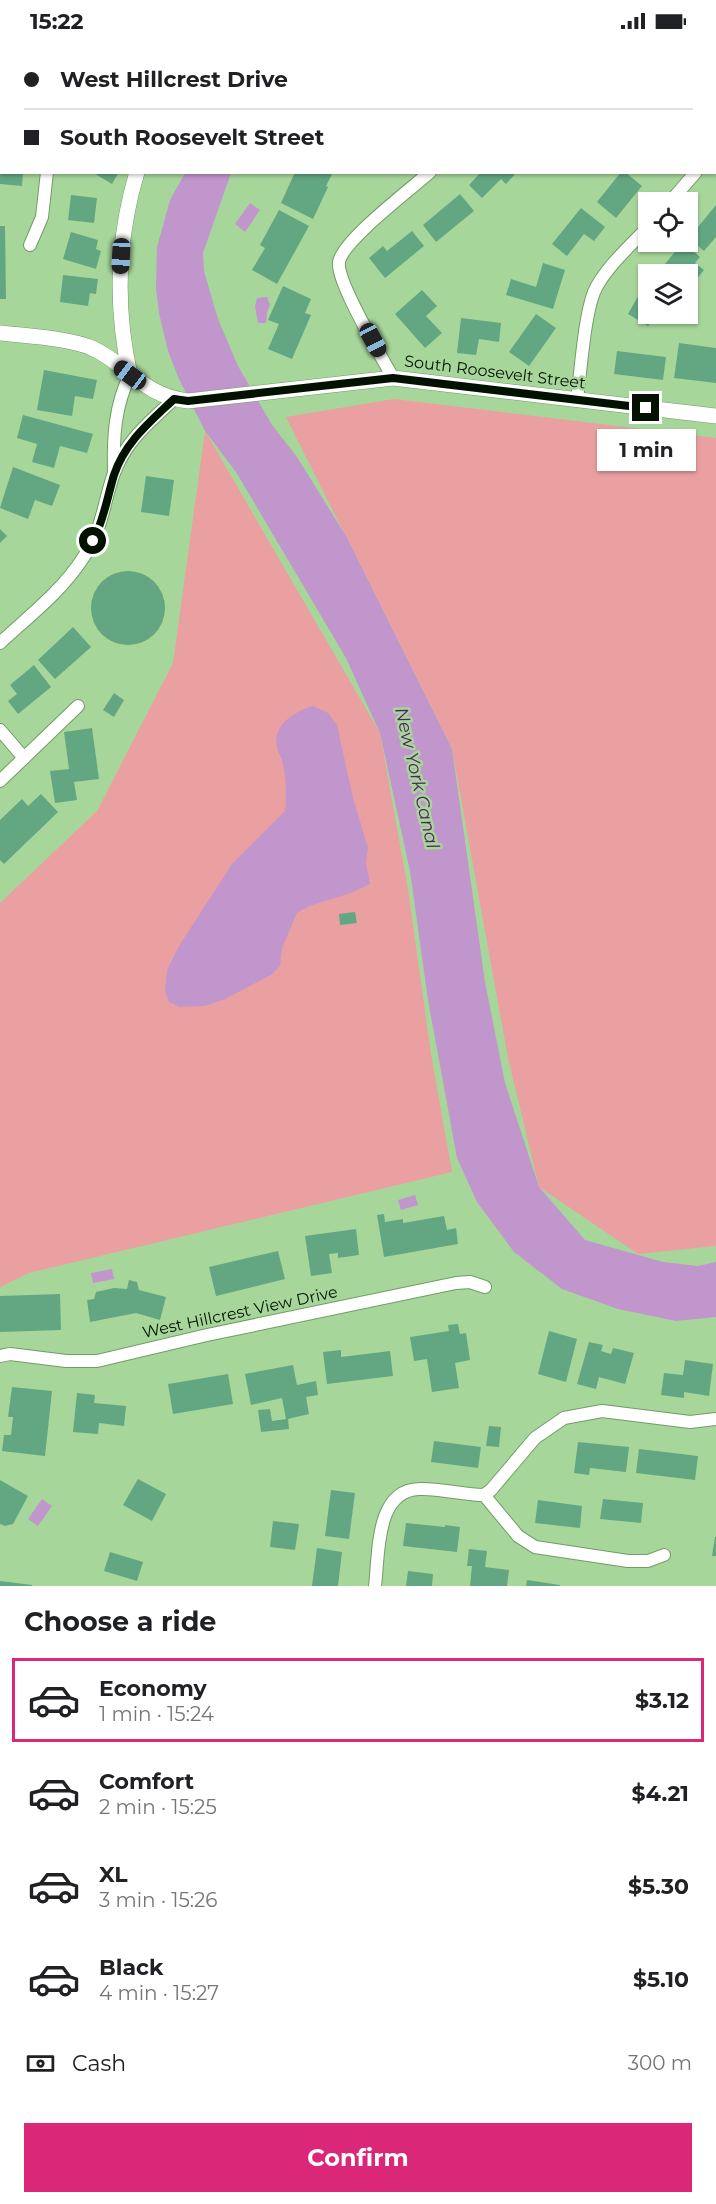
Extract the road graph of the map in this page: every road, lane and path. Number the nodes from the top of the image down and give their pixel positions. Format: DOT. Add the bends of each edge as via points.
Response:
graph roads {
  1 [pos="47,174"];
  2 [pos="136,174"];
  3 [pos="428,174"];
  4 [pos="694,174"];
  5 [pos="679,192"];
  6 [pos="638,238"];
  7 [pos="30,245"];
  8 [pos="0,333"];
  9 [pos="130,375"];
  10 [pos="393,378"];
  11 [pos="577,399"];
  12 [pos="181,400"];
  13 [pos="716,416"];
  14 [pos="114,473"];
  15 [pos="0,643"];
  16 [pos="78,706"];
  17 [pos="0,730"];
  18 [pos="24,758"];
  19 [pos="0,781"];
  20 [pos="485,1287"];
  21 [pos="0,1356"];
  22 [pos="716,1419"];
  23 [pos="484,1495"];
  24 [pos="664,1555"];
  25 [pos="375,1586"];
  1 -- 7 [label="street" via="42,217"];
  2 -- 9 [label="street" via="128,202 120,273 123,345"];
  3 -- 10 [label="street" via="349,243 339,263 343,283"];
  4 -- 5 [label="street"];
  6 -- 11 [label="street" via="595,292"];
  8 -- 9 [label="street, South Roosevelt Street" via="91,347"];
  9 -- 12 [label="street, South Roosevelt Street" via="152,391"];
  9 -- 14 [label="street" via="121,393 115,428"];
  10 -- 11 [label="street, South Roosevelt Street"];
  10 -- 12 [label="street, South Roosevelt Street"];
  11 -- 13 [label="street, South Roosevelt Street"];
  12 -- 14 [label="street" via="133,437"];
  14 -- 15 [label="street" via="101,525 84,558 61,588"];
  16 -- 18 [label="street"];
  17 -- 18 [label="street"];
  18 -- 19 [label="street"];
  20 -- 21 [label="street, West Hillcrest View Drive" via="456,1283 97,1361"];
  22 -- 23 [label="street" via="690,1422 602,1411 564,1418 535,1438"];
  23 -- 24 [label="street" via="519,1536 535,1547 628,1561 648,1561"];
  23 -- 25 [label="street" via="420,1489 397,1496 383,1519"];
}
